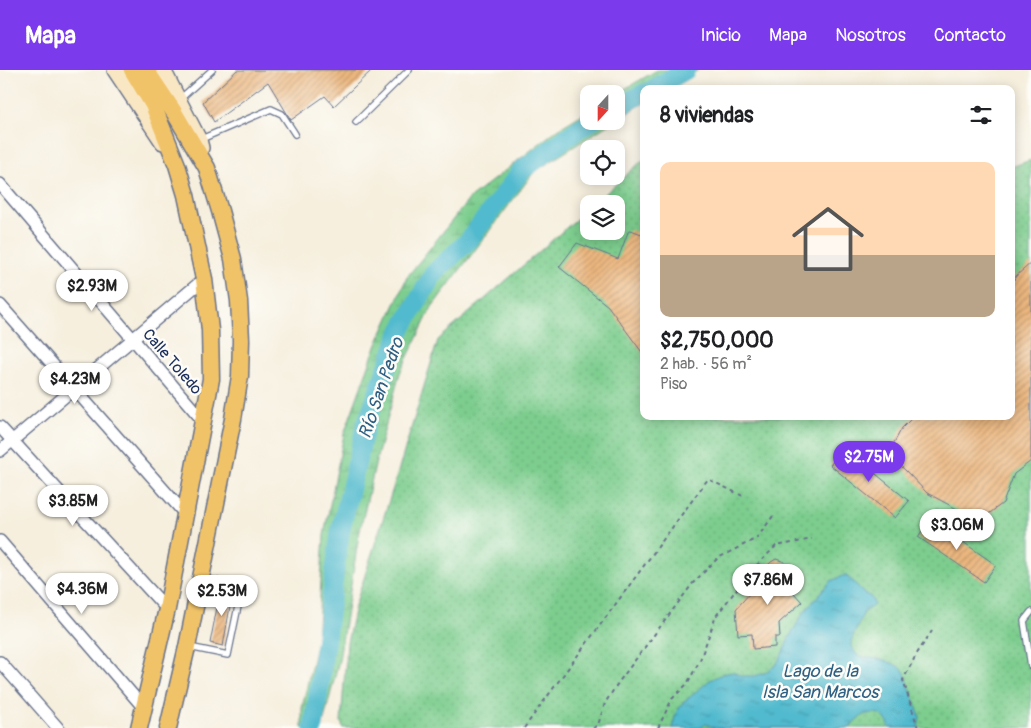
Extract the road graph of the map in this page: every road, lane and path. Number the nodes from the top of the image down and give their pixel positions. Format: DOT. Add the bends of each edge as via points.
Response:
graph roads {
  1 [pos="115,70"];
  2 [pos="132,70"];
  3 [pos="146,70"];
  4 [pos="212,70"];
  5 [pos="409,70"];
  6 [pos="167,73"];
  7 [pos="177,106"];
  8 [pos="356,122"];
  9 [pos="295,134"];
  10 [pos="199,140"];
  11 [pos="177,164"];
  12 [pos="206,167"];
  13 [pos="0,184"];
  14 [pos="204,279"];
  15 [pos="0,305"];
  16 [pos="133,339"];
  17 [pos="73,389"];
  18 [pos="204,422"];
  19 [pos="0,426"];
  20 [pos="12,441"];
  21 [pos="0,451"];
  22 [pos="746,497"];
  23 [pos="186,515"];
  24 [pos="772,516"];
  25 [pos="812,539"];
  26 [pos="0,541"];
  27 [pos="201,578"];
  28 [pos="166,609"];
  29 [pos="1031,612"];
  30 [pos="932,631"];
  31 [pos="187,647"];
  32 [pos="0,662"];
  33 [pos="1031,666"];
  34 [pos="144,707"];
  35 [pos="58,728"];
  36 [pos="139,728"];
  37 [pos="168,728"];
  38 [pos="524,728"];
  39 [pos="593,728"];
  40 [pos="658,728"];
  41 [pos="918,728"];
  1 -- 11 [label="street"];
  2 -- 11 [label="main road" via="153,105"];
  3 -- 7 [label="main road"];
  4 -- 7 [label="lane"];
  5 -- 8 [label="lane"];
  6 -- 7 [label="street"];
  7 -- 10 [label="street"];
  7 -- 12 [label="main road"];
  9 -- 10 [label="lane" via="282,114 271,109"];
  10 -- 12 [label="street"];
  11 -- 14 [label="main road"];
  12 -- 27 [label="main road" via="233,259 241,340 234,419"];
  13 -- 16 [label="street, Calle Toledo"];
  14 -- 16 [label="street"];
  14 -- 18 [label="main road" via="211,379"];
  15 -- 17 [label="street"];
  16 -- 17 [label="street"];
  16 -- 18 [label="street, Calle Toledo"];
  17 -- 20 [label="street"];
  17 -- 23 [label="street"];
  18 -- 23 [label="main road"];
  19 -- 20 [label="street"];
  20 -- 21 [label="street"];
  20 -- 28 [label="street"];
  22 -- 38 [label="path" via="708,479"];
  23 -- 28 [label="main road"];
  24 -- 39 [label="path" via="757,538 718,558 693,583 618,683 605,703 598,725"];
  25 -- 40 [label="path" via="776,546 750,572 716,616 700,660 687,684 672,699"];
  26 -- 34 [label="street"];
  27 -- 31 [label="main road"];
  27 -- 31 [label="lane" via="242,587 228,655"];
  28 -- 34 [label="main road"];
  29 -- 33 [label="lane" via="1024,621"];
  30 -- 41 [label="path" via="903,680"];
  31 -- 37 [label="main road"];
  32 -- 35 [label="street"];
  34 -- 36 [label="main road"];
}
